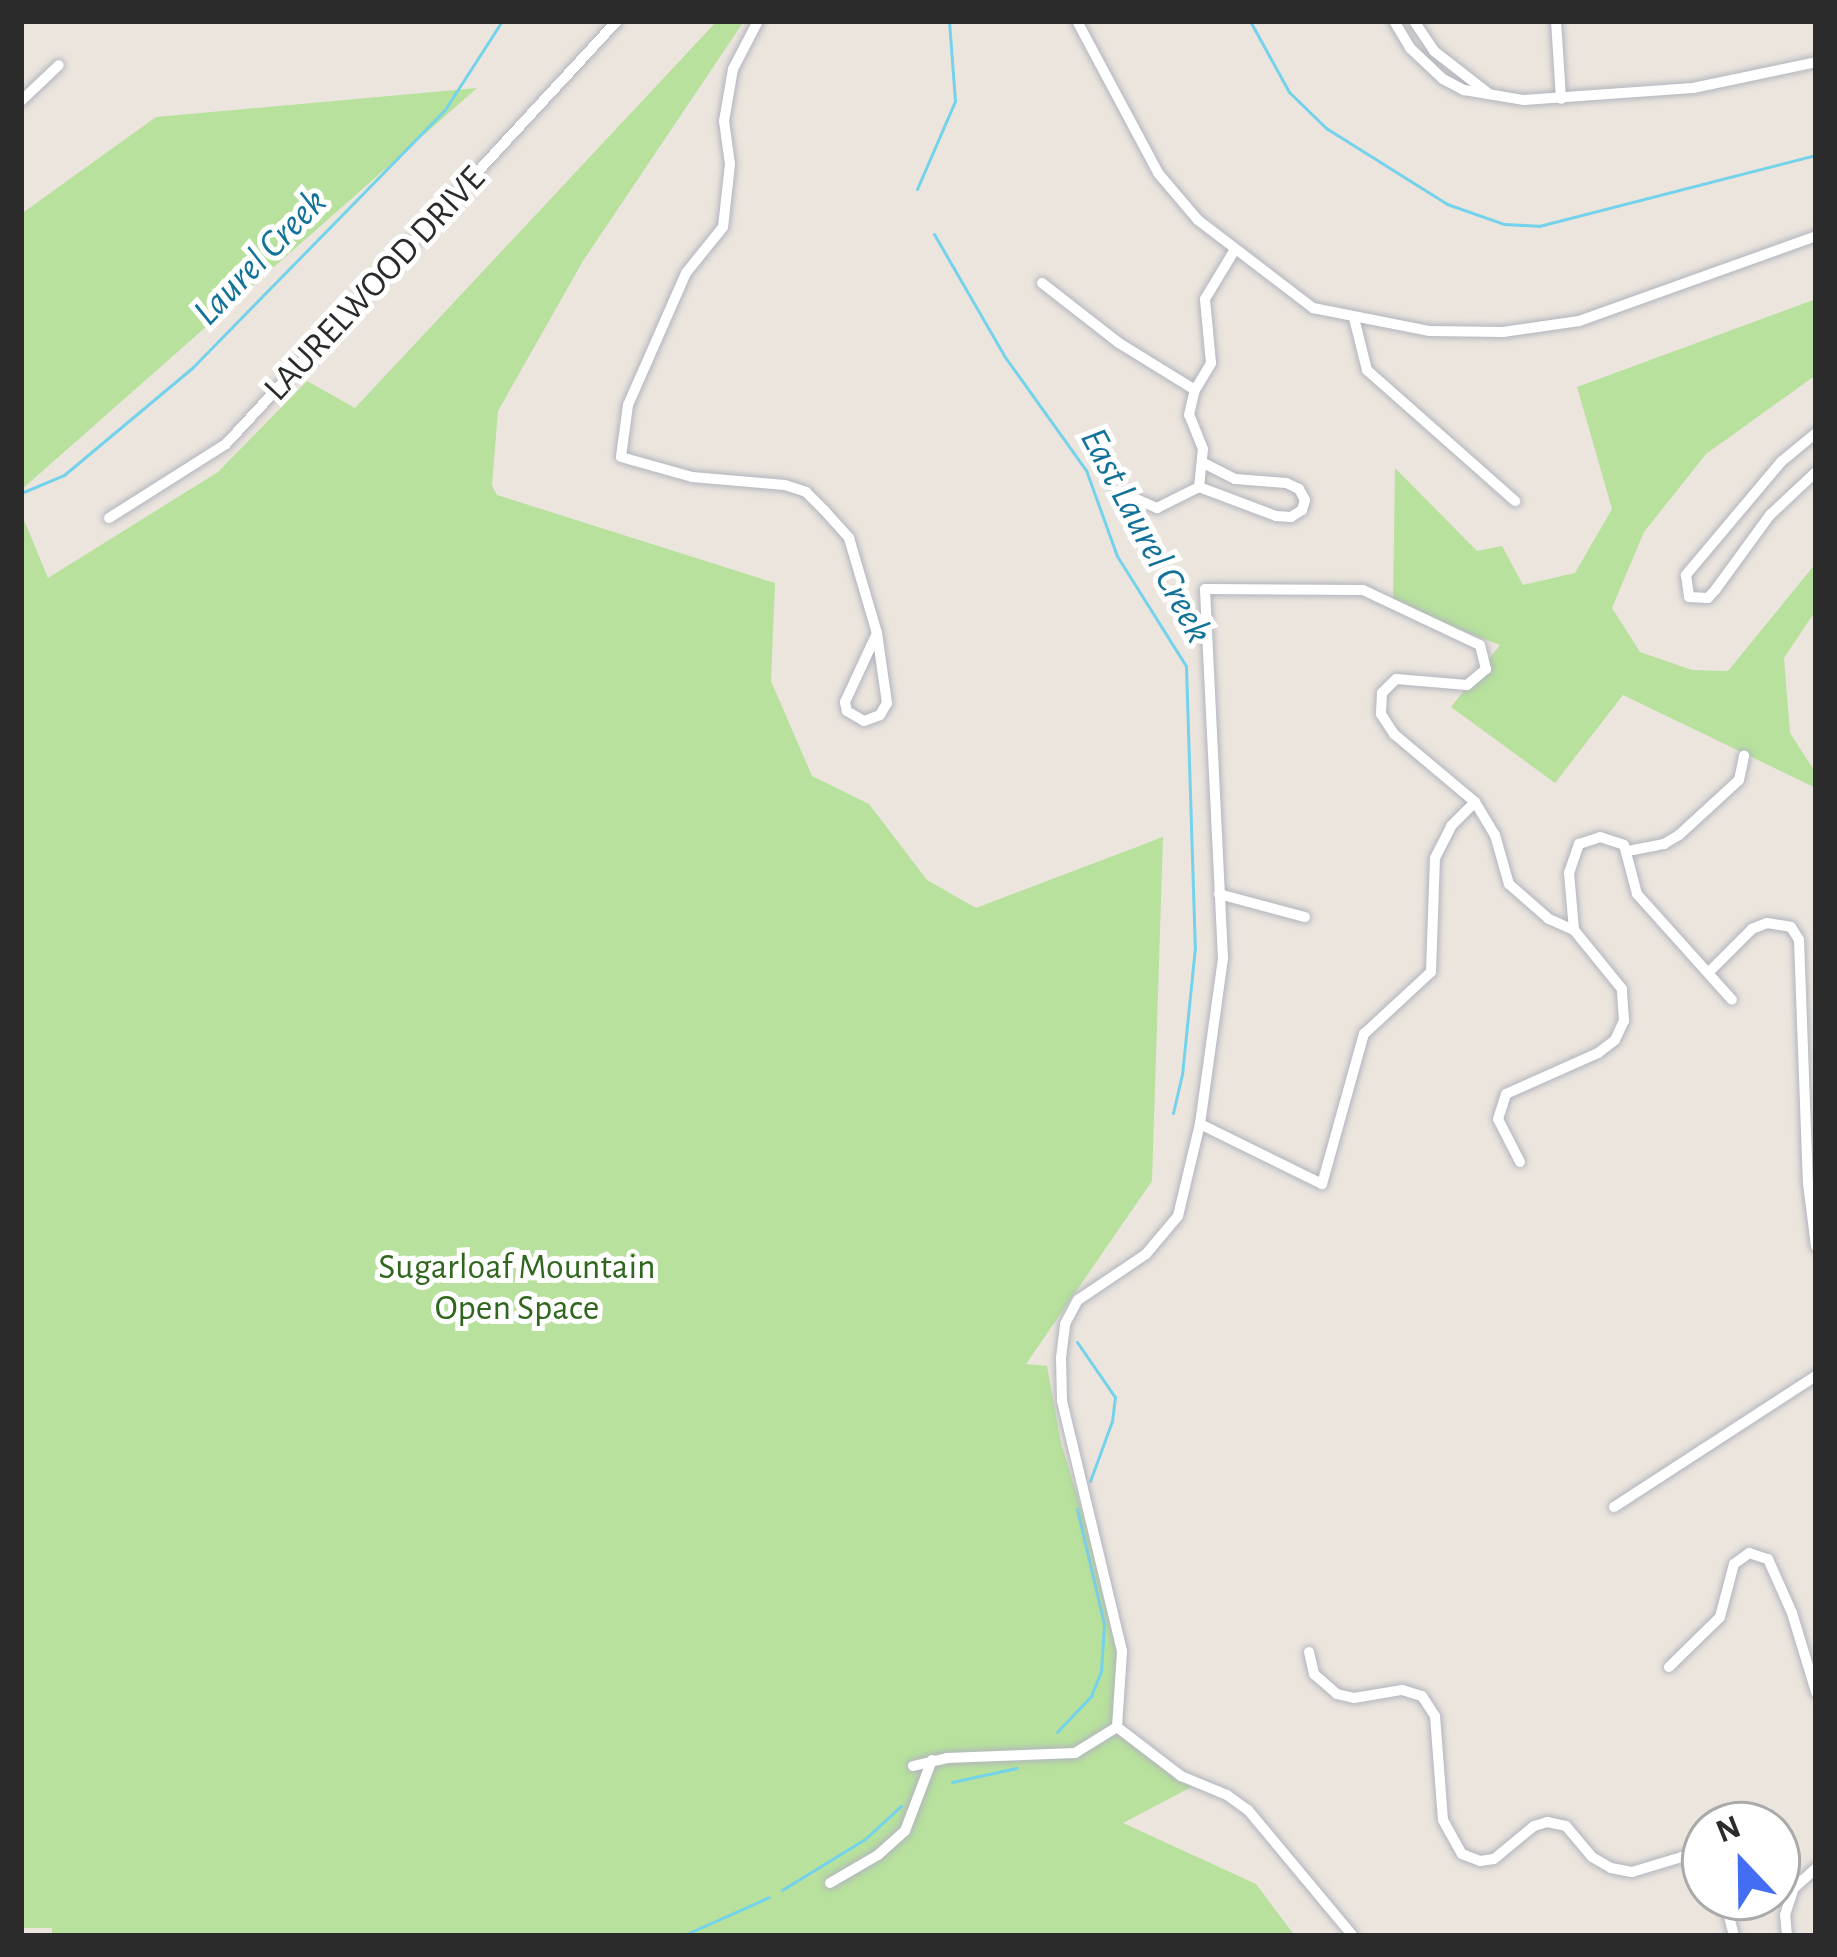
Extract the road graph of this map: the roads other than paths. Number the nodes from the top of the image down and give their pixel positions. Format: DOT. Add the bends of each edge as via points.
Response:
graph roads {
  1 [pos="617,21"];
  2 [pos="758,21"];
  3 [pos="1077,21"];
  4 [pos="1394,21"];
  5 [pos="1414,21"];
  6 [pos="1556,21"];
  7 [pos="1816,62"];
  8 [pos="58,65"];
  9 [pos="1490,95"];
  10 [pos="1561,99"];
  11 [pos="21,101"];
  12 [pos="1816,236"];
  13 [pos="1234,251"];
  14 [pos="1042,283"];
  15 [pos="1354,318"];
  16 [pos="1195,390"];
  17 [pos="1816,433"];
  18 [pos="1202,462"];
  19 [pos="1816,472"];
  20 [pos="1199,487"];
  21 [pos="1118,490"];
  22 [pos="1515,501"];
  23 [pos="109,518"];
  24 [pos="878,634"];
  25 [pos="1744,756"];
  26 [pos="1475,802"];
  27 [pos="1628,850"];
  28 [pos="1219,894"];
  29 [pos="1305,917"];
  30 [pos="1574,930"];
  31 [pos="1709,972"];
  32 [pos="1732,1000"];
  33 [pos="1200,1124"];
  34 [pos="1520,1162"];
  35 [pos="1816,1246"];
  36 [pos="1816,1376"];
  37 [pos="1614,1507"];
  38 [pos="1310,1652"];
  39 [pos="1669,1667"];
  40 [pos="1816,1692"];
  41 [pos="1117,1727"];
  42 [pos="932,1760"];
  43 [pos="913,1766"];
  44 [pos="1681,1857"];
  45 [pos="1816,1868"];
  46 [pos="830,1883"];
  47 [pos="1353,1936"];
  48 [pos="1787,1936"];
  1 -- 23 [label="street, LAURELWOOD DRIVE" via="226,444"];
  2 -- 24 [label="street" via="733,69 724,121 730,164 723,227 686,273 628,405 621,458 806,492 849,538"];
  3 -- 13 [label="street" via="1158,173"];
  4 -- 9 [label="street" via="1443,79"];
  5 -- 9 [label="street" via="1434,51"];
  6 -- 10 [label="street"];
  7 -- 10 [label="street" via="1710,86"];
  8 -- 11 [label="street"];
  9 -- 10 [label="street"];
  12 -- 15 [label="street" via="1580,321 1503,332"];
  13 -- 15 [label="street" via="1313,308"];
  13 -- 16 [label="street" via="1205,299 1211,363"];
  14 -- 16 [label="street"];
  15 -- 22 [label="street" via="1366,370"];
  16 -- 18 [label="street" via="1189,415"];
  17 -- 19 [label="street" via="1781,462 1686,575 1689,598 1708,598 1770,515"];
  18 -- 20 [label="street"];
  18 -- 20 [label="street" via="1235,479 1286,483 1304,500 1291,518"];
  20 -- 21 [label="street" via="1157,508"];
  24 -- 24 [label="street" via="887,703 864,721 845,702"];
  25 -- 27 [label="street" via="1733,788 1679,836"];
  26 -- 28 [label="street" via="1381,714 1382,693 1396,679 1467,685 1486,669 1480,645 1363,590 1205,590"];
  26 -- 30 [label="street" via="1509,884"];
  26 -- 33 [label="street" via="1435,858 1430,972 1364,1034 1322,1184"];
  27 -- 30 [label="street" via="1600,837 1575,849"];
  27 -- 31 [label="street" via="1637,894"];
  28 -- 29 [label="street"];
  28 -- 33 [label="street" via="1223,958"];
  30 -- 34 [label="street" via="1622,989 1624,1022 1598,1054 1506,1094 1498,1119"];
  31 -- 32 [label="street"];
  31 -- 35 [label="street" via="1767,923 1792,926 1799,940"];
  33 -- 41 [label="street" via="1178,1216 1145,1254 1078,1300 1063,1341 1062,1401 1122,1652"];
  36 -- 37 [label="street"];
  38 -- 44 [label="street" via="1314,1674 1337,1694 1422,1696 1435,1717 1443,1820 1462,1854 1494,1859 1547,1822 1566,1826 1611,1868 1632,1872"];
  39 -- 40 [label="street" via="1720,1617 1734,1564 1749,1553 1768,1559"];
  41 -- 42 [label="street" via="1075,1753"];
  41 -- 47 [label="street" via="1180,1776 1248,1810"];
  42 -- 43 [label="street"];
  42 -- 46 [label="street" via="914,1817 895,1842"];
  45 -- 48 [label="street" via="1794,1888"];
}
